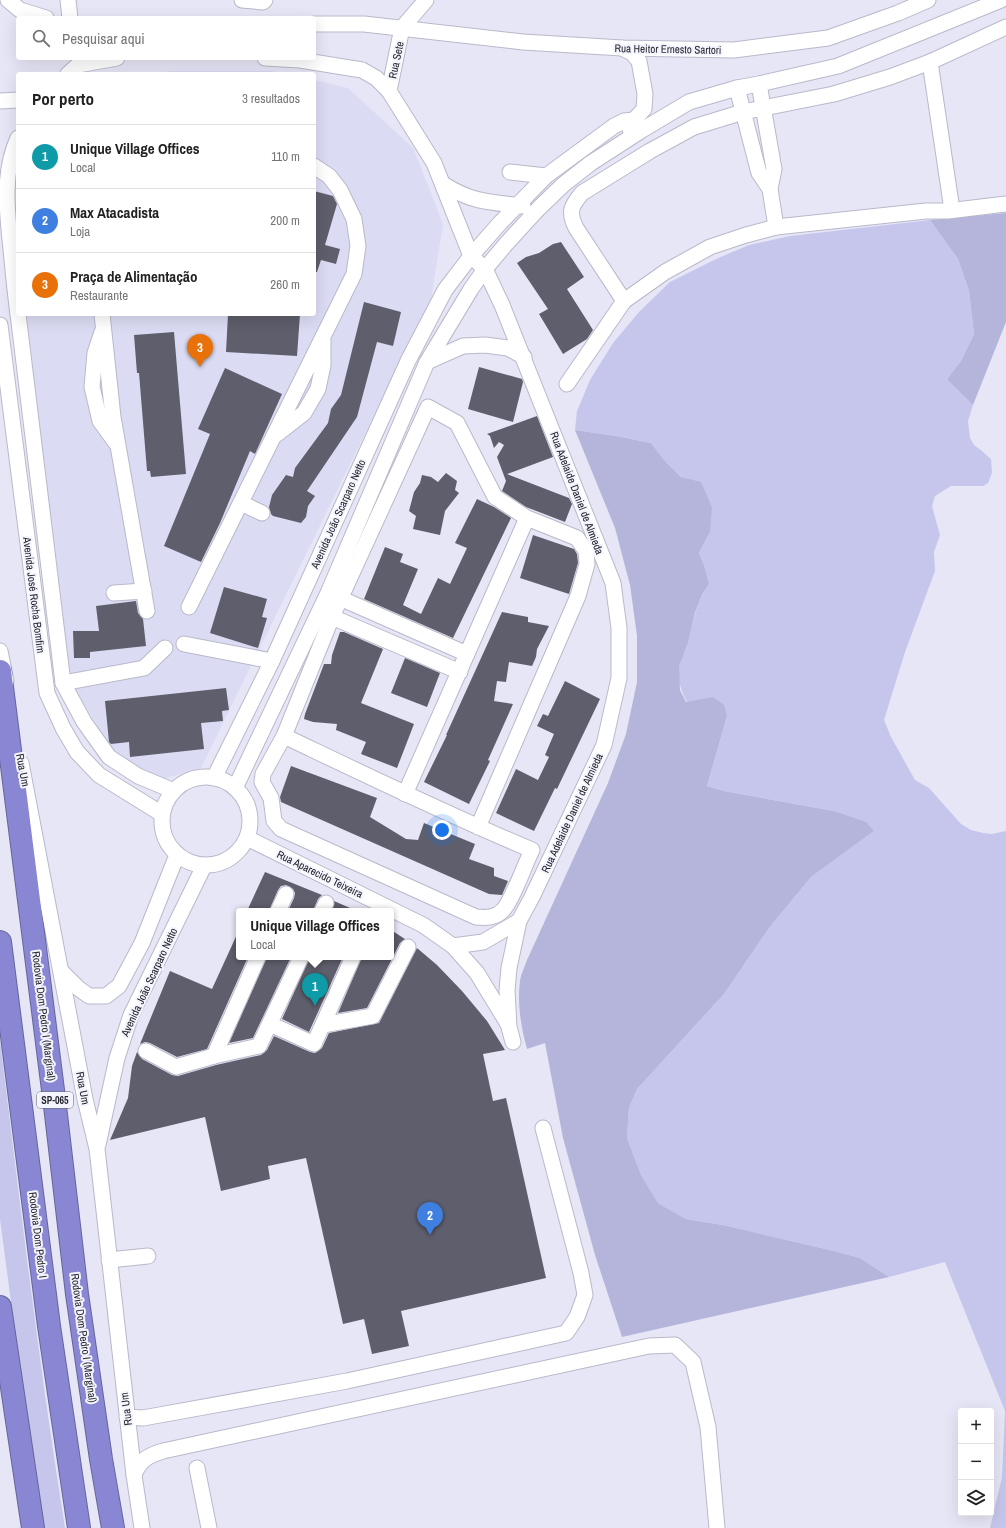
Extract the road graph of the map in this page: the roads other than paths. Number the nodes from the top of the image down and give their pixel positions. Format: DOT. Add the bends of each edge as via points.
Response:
graph roads {
  1 [pos="8,0"];
  2 [pos="68,0"];
  3 [pos="242,0"];
  4 [pos="265,0"];
  5 [pos="426,0"];
  6 [pos="928,0"];
  7 [pos="1002,0"];
  8 [pos="0,5"];
  9 [pos="20,10"];
  10 [pos="40,16"];
  11 [pos="70,16"];
  12 [pos="316,24"];
  13 [pos="1006,27"];
  14 [pos="402,28"];
  15 [pos="622,48"];
  16 [pos="107,60"];
  17 [pos="273,60"];
  18 [pos="930,62"];
  19 [pos="75,66"];
  20 [pos="299,67"];
  21 [pos="759,84"];
  22 [pos="737,88"];
  23 [pos="389,91"];
  24 [pos="16,100"];
  25 [pos="0,101"];
  26 [pos="764,107"];
  27 [pos="743,112"];
  28 [pos="634,120"];
  29 [pos="624,140"];
  30 [pos="16,142"];
  31 [pos="316,167"];
  32 [pos="510,172"];
  33 [pos="546,176"];
  34 [pos="443,184"];
  35 [pos="770,189"];
  36 [pos="1006,204"];
  37 [pos="516,205"];
  38 [pos="539,208"];
  39 [pos="952,210"];
  40 [pos="776,227"];
  41 [pos="471,256"];
  42 [pos="485,269"];
  43 [pos="16,295"];
  44 [pos="624,301"];
  45 [pos="18,316"];
  46 [pos="102,321"];
  47 [pos="0,325"];
  48 [pos="524,357"];
  49 [pos="427,362"];
  50 [pos="567,384"];
  51 [pos="241,503"];
  52 [pos="262,513"];
  53 [pos="527,518"];
  54 [pos="144,591"];
  55 [pos="114,594"];
  56 [pos="335,596"];
  57 [pos="189,607"];
  58 [pos="147,611"];
  59 [pos="326,614"];
  60 [pos="184,644"];
  61 [pos="165,648"];
  62 [pos="0,651"];
  63 [pos="467,654"];
  64 [pos="272,661"];
  65 [pos="0,670"];
  66 [pos="460,672"];
  67 [pos="63,683"];
  68 [pos="284,736"];
  69 [pos="214,778"];
  70 [pos="235,788"];
  71 [pos="174,791"];
  72 [pos="405,794"];
  73 [pos="162,814"];
  74 [pos="478,827"];
  75 [pos="246,838"];
  76 [pos="177,855"];
  77 [pos="204,866"];
  78 [pos="286,894"];
  79 [pos="279,908"];
  80 [pos="388,908"];
  81 [pos="394,911"];
  82 [pos="519,921"];
  83 [pos="0,942"];
  84 [pos="453,946"];
  85 [pos="408,947"];
  86 [pos="257,960"];
  87 [pos="300,960"];
  88 [pos="352,960"];
  89 [pos="61,971"];
  90 [pos="270,1024"];
  91 [pos="323,1024"];
  92 [pos="510,1027"];
  93 [pos="513,1042"];
  94 [pos="146,1051"];
  95 [pos="214,1056"];
  96 [pos="543,1128"];
  97 [pos="97,1149"];
  98 [pos="148,1256"];
  99 [pos="109,1260"];
  100 [pos="0,1307"];
  101 [pos="127,1417"];
  102 [pos="197,1468"];
  103 [pos="134,1475"];
  104 [pos="32,1528"];
  105 [pos="80,1528"];
  106 [pos="113,1528"];
  107 [pos="142,1528"];
  108 [pos="209,1528"];
  109 [pos="717,1528"];
  1 -- 9 [label="street"];
  2 -- 11 [label="street"];
  3 -- 4 [label="street"];
  5 -- 14 [label="street"];
  6 -- 15 [label="street, Rua Heitor Ernesto Sartori" via="828,38 734,50"];
  7 -- 21 [label="street" via="838,66"];
  8 -- 9 [label="street"];
  9 -- 10 [label="street"];
  12 -- 14 [label="street, Rua Heitor Ernesto Sartori" via="364,24"];
  13 -- 18 [label="street"];
  14 -- 15 [label="street, Rua Heitor Ernesto Sartori" via="523,42"];
  14 -- 23 [label="street, Rua Sete"];
  15 -- 28 [label="street" via="632,53 639,61 644,84 644,109"];
  16 -- 19 [label="street"];
  17 -- 20 [label="street, Rua Adelaide Daniel de Almieda"];
  18 -- 26 [label="street" via="834,94"];
  18 -- 39 [label="street"];
  20 -- 23 [label="street, Rua Adelaide Daniel de Almieda" via="362,70 376,78"];
  21 -- 22 [label="street"];
  21 -- 26 [label="street"];
  22 -- 27 [label="street"];
  22 -- 29 [label="street" via="689,102"];
  23 -- 34 [label="street, Rua Adelaide Daniel de Almieda" via="434,163"];
  24 -- 25 [label="street"];
  26 -- 27 [label="street"];
  26 -- 35 [label="street" via="774,169"];
  27 -- 35 [label="street" via="759,173"];
  27 -- 44 [label="street" via="694,127 656,147 582,193 574,203 571,211 576,228"];
  28 -- 29 [label="street"];
  28 -- 33 [label="street" via="614,126"];
  29 -- 38 [label="street" via="564,184"];
  30 -- 43 [label="street, Avenida José Rocha Bomfim" via="9,166 7,207"];
  31 -- 51 [label="street" via="340,190 354,219 358,246 354,274"];
  32 -- 33 [label="street"];
  33 -- 37 [label="street"];
  34 -- 37 [label="street" via="457,193 480,201"];
  34 -- 41 [label="street, Rua Adelaide Daniel de Almieda"];
  35 -- 40 [label="street"];
  36 -- 39 [label="street"];
  37 -- 38 [label="street"];
  37 -- 41 [label="street"];
  38 -- 42 [label="street"];
  39 -- 40 [label="street"];
  40 -- 44 [label="street" via="710,248 665,272"];
  41 -- 42 [label="street, Rua Adelaide Daniel de Almieda"];
  41 -- 64 [label="street, Avenida João Scarparo Netto" via="445,290 408,361"];
  42 -- 48 [label="street, Rua Adelaide Daniel de Almieda"];
  42 -- 49 [label="street, Avenida João Scarparo Netto"];
  44 -- 50 [label="street"];
  45 -- 67 [label="street, Avenida José Rocha Bomfim"];
  46 -- 54 [label="street" via="113,417"];
  47 -- 73 [label="street, Avenida José Rocha Bomfim" via="47,693 77,752 99,775"];
  48 -- 49 [label="street" via="508,348 463,346"];
  48 -- 82 [label="street, Rua Adelaide Daniel de Almieda" via="613,583 619,628 619,678 604,745"];
  49 -- 56 [label="street, Avenida João Scarparo Netto"];
  51 -- 52 [label="street"];
  51 -- 57 [label="street"];
  53 -- 56 [label="street" via="495,497 457,423 428,408"];
  53 -- 63 [label="street"];
  53 -- 74 [label="street" via="577,538 586,551 587,564 578,596"];
  54 -- 55 [label="street"];
  54 -- 58 [label="street"];
  56 -- 59 [label="street, Avenida João Scarparo Netto"];
  56 -- 63 [label="street"];
  59 -- 66 [label="street"];
  59 -- 68 [label="street"];
  59 -- 70 [label="street, Avenida João Scarparo Netto"];
  60 -- 64 [label="street"];
  61 -- 67 [label="street" via="144,668"];
  62 -- 89 [label="street, Rua Um"];
  63 -- 66 [label="street"];
  64 -- 69 [label="street, Avenida João Scarparo Netto"];
  65 -- 106 [label="highway, Rodovia Dom Pedro I (Marginal) / SP-065" via="56,1106 77,1294"];
  66 -- 72 [label="street"];
  67 -- 71 [label="street, Avenida José Rocha Bomfim" via="84,722 109,757 138,776"];
  68 -- 72 [label="street"];
  68 -- 74 [label="street" via="263,774 262,782 271,798 274,821 281,829 476,917 485,918 495,916 506,906 532,850"];
  69 -- 70 [label="street"];
  69 -- 71 [label="street" via="186,782"];
  70 -- 75 [label="street" via="248,811 250,825"];
  71 -- 73 [label="street" via="166,801"];
  72 -- 74 [label="street"];
  73 -- 76 [label="street" via="162,829 167,843"];
  75 -- 77 [label="street" via="240,850 230,859"];
  75 -- 80 [label="street, Rua Aparecido Teixeira"];
  76 -- 77 [label="street" via="190,863"];
  76 -- 89 [label="street, Avenida João Scarparo Netto" via="142,943 119,986 106,996 89,996"];
  77 -- 97 [label="street, Avenida João Scarparo Netto" via="131,1015 117,1058"];
  78 -- 79 [label="street"];
  81 -- 84 [label="street, Rua Aparecido Teixeira" via="423,925"];
  82 -- 84 [label="street" via="483,942"];
  82 -- 92 [label="street, Rua Adelaide Daniel de Almieda" via="508,968"];
  83 -- 105 [label="highway, Rodovia Dom Pedro I / SP-065" via="49,1326"];
  84 -- 92 [label="street, Rua Aparecido Teixeira" via="477,973"];
  85 -- 91 [label="street" via="373,1016"];
  86 -- 95 [label="street"];
  87 -- 90 [label="street"];
  88 -- 91 [label="street"];
  89 -- 97 [label="street, Rua Um"];
  90 -- 91 [label="street" via="314,1044"];
  90 -- 95 [label="street" via="259,1046"];
  92 -- 93 [label="street, Rua Adelaide Daniel de Almieda"];
  94 -- 95 [label="street" via="176,1068"];
  96 -- 101 [label="street" via="585,1295 577,1317 566,1333 347,1380 143,1418"];
  97 -- 99 [label="street, Rua Um"];
  98 -- 99 [label="street"];
  99 -- 101 [label="street, Rua Um"];
  100 -- 104 [label="highway"];
  101 -- 103 [label="street, Rua Um"];
  102 -- 108 [label="street"];
  103 -- 107 [label="street, Rua Um"];
  103 -- 109 [label="street" via="138,1466 150,1455 163,1451 649,1346 675,1345 693,1362 708,1428"];
}
